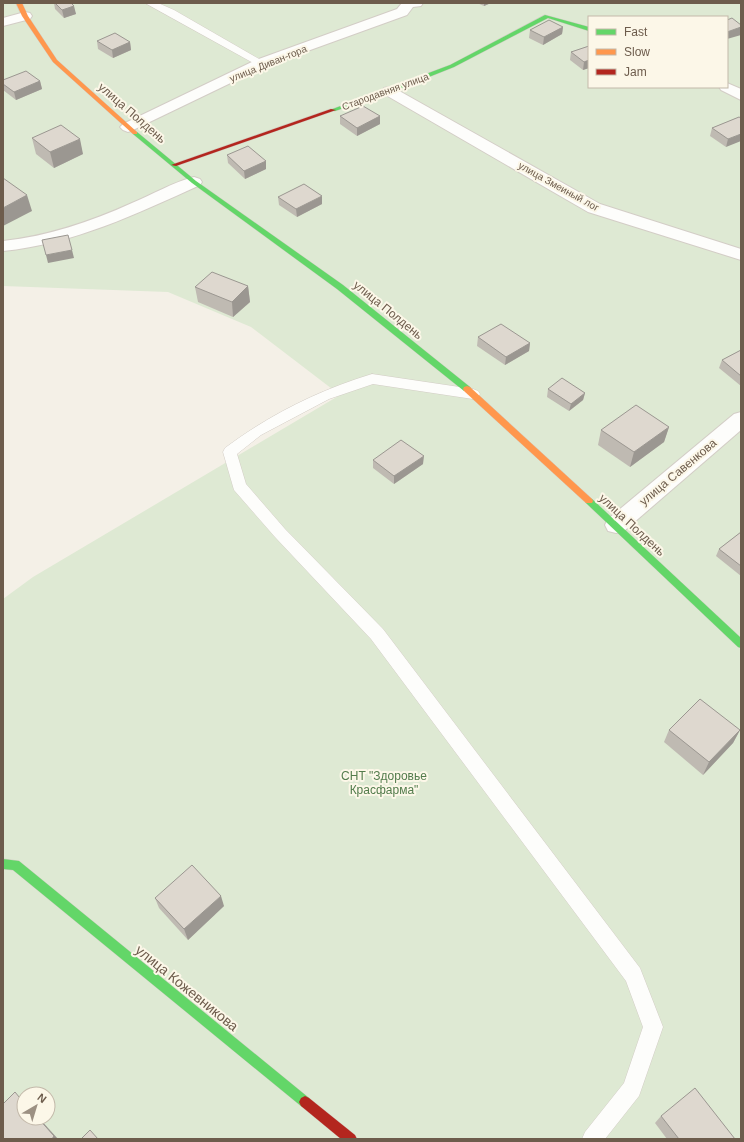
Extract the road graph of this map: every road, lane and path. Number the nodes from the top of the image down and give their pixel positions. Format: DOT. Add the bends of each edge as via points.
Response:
graph roads {
  1 [pos="19,3"];
  2 [pos="150,3"];
  3 [pos="409,3"];
  4 [pos="416,3"];
  5 [pos="25,16"];
  6 [pos="3,22"];
  7 [pos="588,29"];
  8 [pos="261,63"];
  9 [pos="728,88"];
  10 [pos="389,91"];
  11 [pos="741,95"];
  12 [pos="128,126"];
  13 [pos="174,164"];
  14 [pos="194,182"];
  15 [pos="3,246"];
  16 [pos="741,255"];
  17 [pos="473,394"];
  18 [pos="741,419"];
  19 [pos="616,525"];
  20 [pos="741,644"];
  21 [pos="3,864"];
  22 [pos="351,1139"];
  23 [pos="592,1139"];
  1 -- 5 [label="street, улица Полдень"];
  2 -- 8 [label="lane" via="171,12"];
  3 -- 4 [label="street, улица Диван-гора"];
  3 -- 8 [label="street, улица Диван-гора" via="402,12"];
  5 -- 6 [label="street"];
  5 -- 12 [label="street, улица Полдень" via="55,61"];
  7 -- 10 [label="street, Стародавняя улица" via="547,16 452,66"];
  8 -- 12 [label="street, улица Диван-гора"];
  9 -- 11 [label="street"];
  10 -- 13 [label="street, Стародавняя улица"];
  10 -- 16 [label="street, улица Змеиный лог" via="594,208"];
  12 -- 13 [label="street, улица Полдень"];
  13 -- 14 [label="street, улица Полдень"];
  14 -- 15 [label="street" via="80,231 14,246"];
  14 -- 17 [label="street, улица Полдень" via="340,287"];
  17 -- 19 [label="street, улица Полдень"];
  17 -- 23 [label="lane" via="372,379 324,396 256,432 230,452 239,486 280,533 378,634 633,975 653,1027 632,1088"];
  18 -- 19 [label="street, улица Савенкова"];
  19 -- 20 [label="street, улица Полдень"];
  21 -- 22 [label="street, улица Кожевникова" via="15,865"];
}
